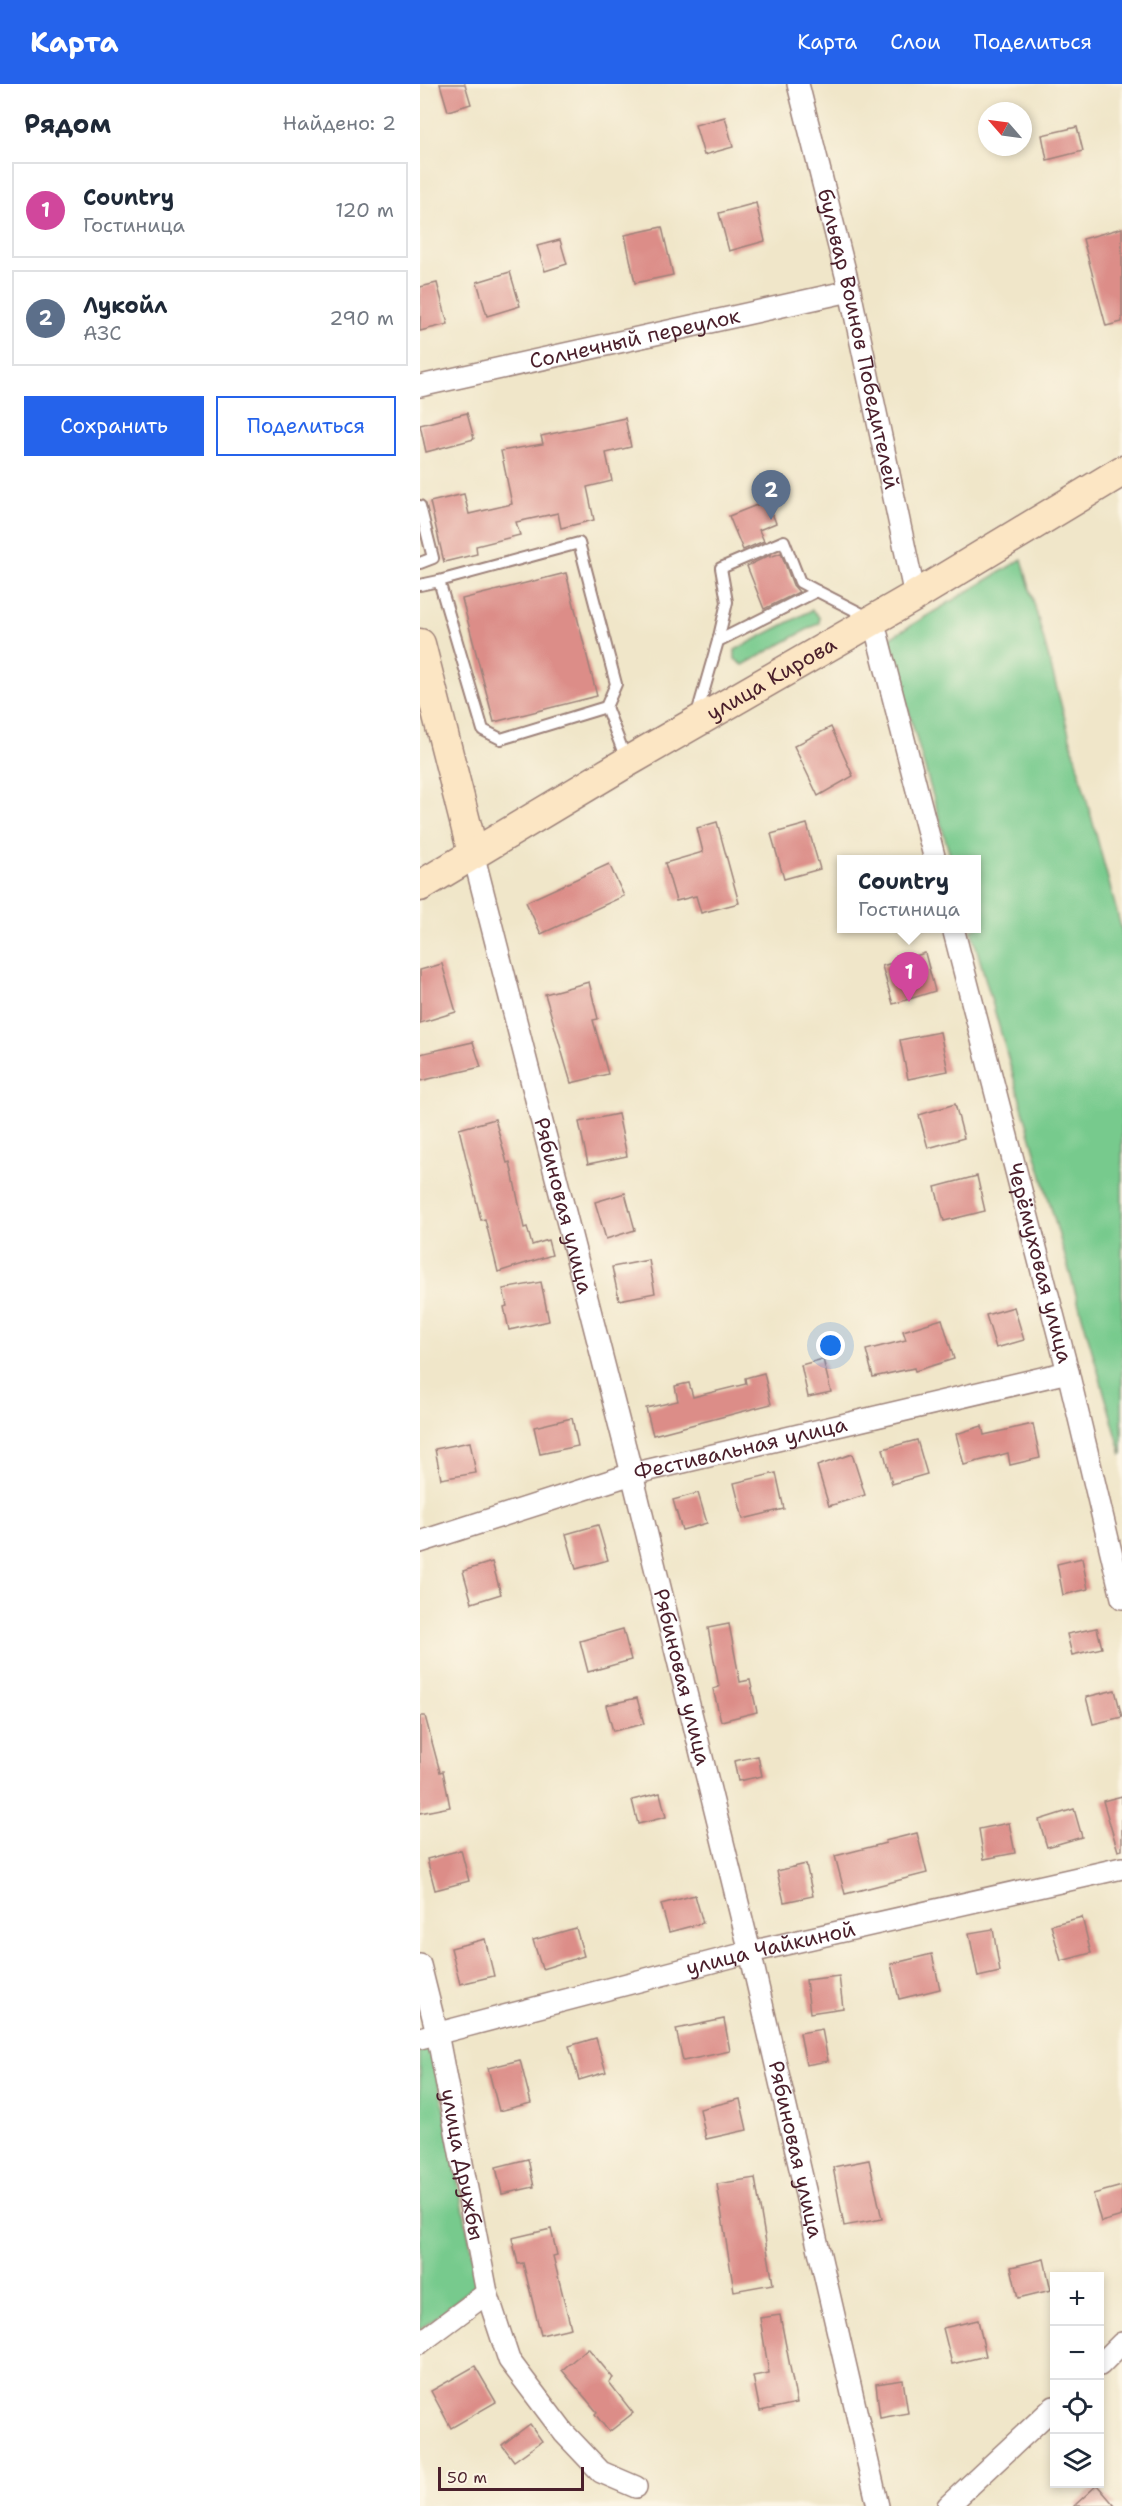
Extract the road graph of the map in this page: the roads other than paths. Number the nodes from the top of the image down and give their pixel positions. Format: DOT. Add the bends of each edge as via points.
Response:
graph roads {
  1 [pos="798,84"];
  2 [pos="850,291"];
  3 [pos="420,386"];
  4 [pos="1122,471"];
  5 [pos="420,506"];
  6 [pos="420,563"];
  7 [pos="439,581"];
  8 [pos="420,585"];
  9 [pos="818,591"];
  10 [pos="915,596"];
  11 [pos="873,619"];
  12 [pos="718,641"];
  13 [pos="420,646"];
  14 [pos="606,707"];
  15 [pos="695,723"];
  16 [pos="627,762"];
  17 [pos="473,853"];
  18 [pos="934,855"];
  19 [pos="420,886"];
  20 [pos="954,933"];
  21 [pos="1068,1372"];
  22 [pos="632,1474"];
  23 [pos="420,1542"];
  24 [pos="1122,1598"];
  25 [pos="1122,1868"];
  26 [pos="750,1952"];
  27 [pos="420,1965"];
  28 [pos="429,2036"];
  29 [pos="487,2293"];
  30 [pos="420,2343"];
  31 [pos="1122,2343"];
  32 [pos="1104,2360"];
  33 [pos="1050,2411"];
  34 [pos="636,2487"];
  35 [pos="878,2506"];
  36 [pos="948,2506"];
  1 -- 2 [label="street, бульвар Воинов Победителей"];
  2 -- 3 [label="street, Солнечный переулок"];
  2 -- 10 [label="street, бульвар Воинов Победителей"];
  4 -- 10 [label="main road, улица Кирова"];
  5 -- 6 [label="lane" via="433,558"];
  7 -- 8 [label="lane"];
  7 -- 14 [label="lane" via="483,730 501,739"];
  7 -- 14 [label="lane" via="579,543 616,684"];
  9 -- 11 [label="lane"];
  9 -- 12 [label="lane"];
  9 -- 12 [label="lane" via="800,582 784,542 722,568 727,602"];
  10 -- 11 [label="main road, улица Кирова"];
  11 -- 15 [label="main road, улица Кирова"];
  11 -- 18 [label="street"];
  12 -- 15 [label="lane"];
  13 -- 17 [label="main road"];
  14 -- 16 [label="lane"];
  15 -- 16 [label="main road, улица Кирова"];
  16 -- 17 [label="main road, улица Кирова"];
  17 -- 19 [label="main road, улица Кирова"];
  17 -- 22 [label="street, Рябиновая улица"];
  20 -- 21 [label="street, Черёмуховая улица"];
  21 -- 22 [label="street, Фестивальная улица"];
  21 -- 24 [label="street, Черёмуховая улица"];
  22 -- 23 [label="street, Фестивальная улица"];
  22 -- 26 [label="street, Рябиновая улица"];
  25 -- 26 [label="street, улица Чайкиной"];
  26 -- 28 [label="street, улица Чайкиной"];
  26 -- 35 [label="street, Рябиновая улица"];
  27 -- 28 [label="street, улица Дружбы"];
  28 -- 29 [label="street, улица Дружбы"];
  29 -- 30 [label="street"];
  29 -- 34 [label="street, улица Дружбы" via="509,2360 564,2433 601,2472"];
  31 -- 32 [label="street"];
  33 -- 36 [label="street"];
}
